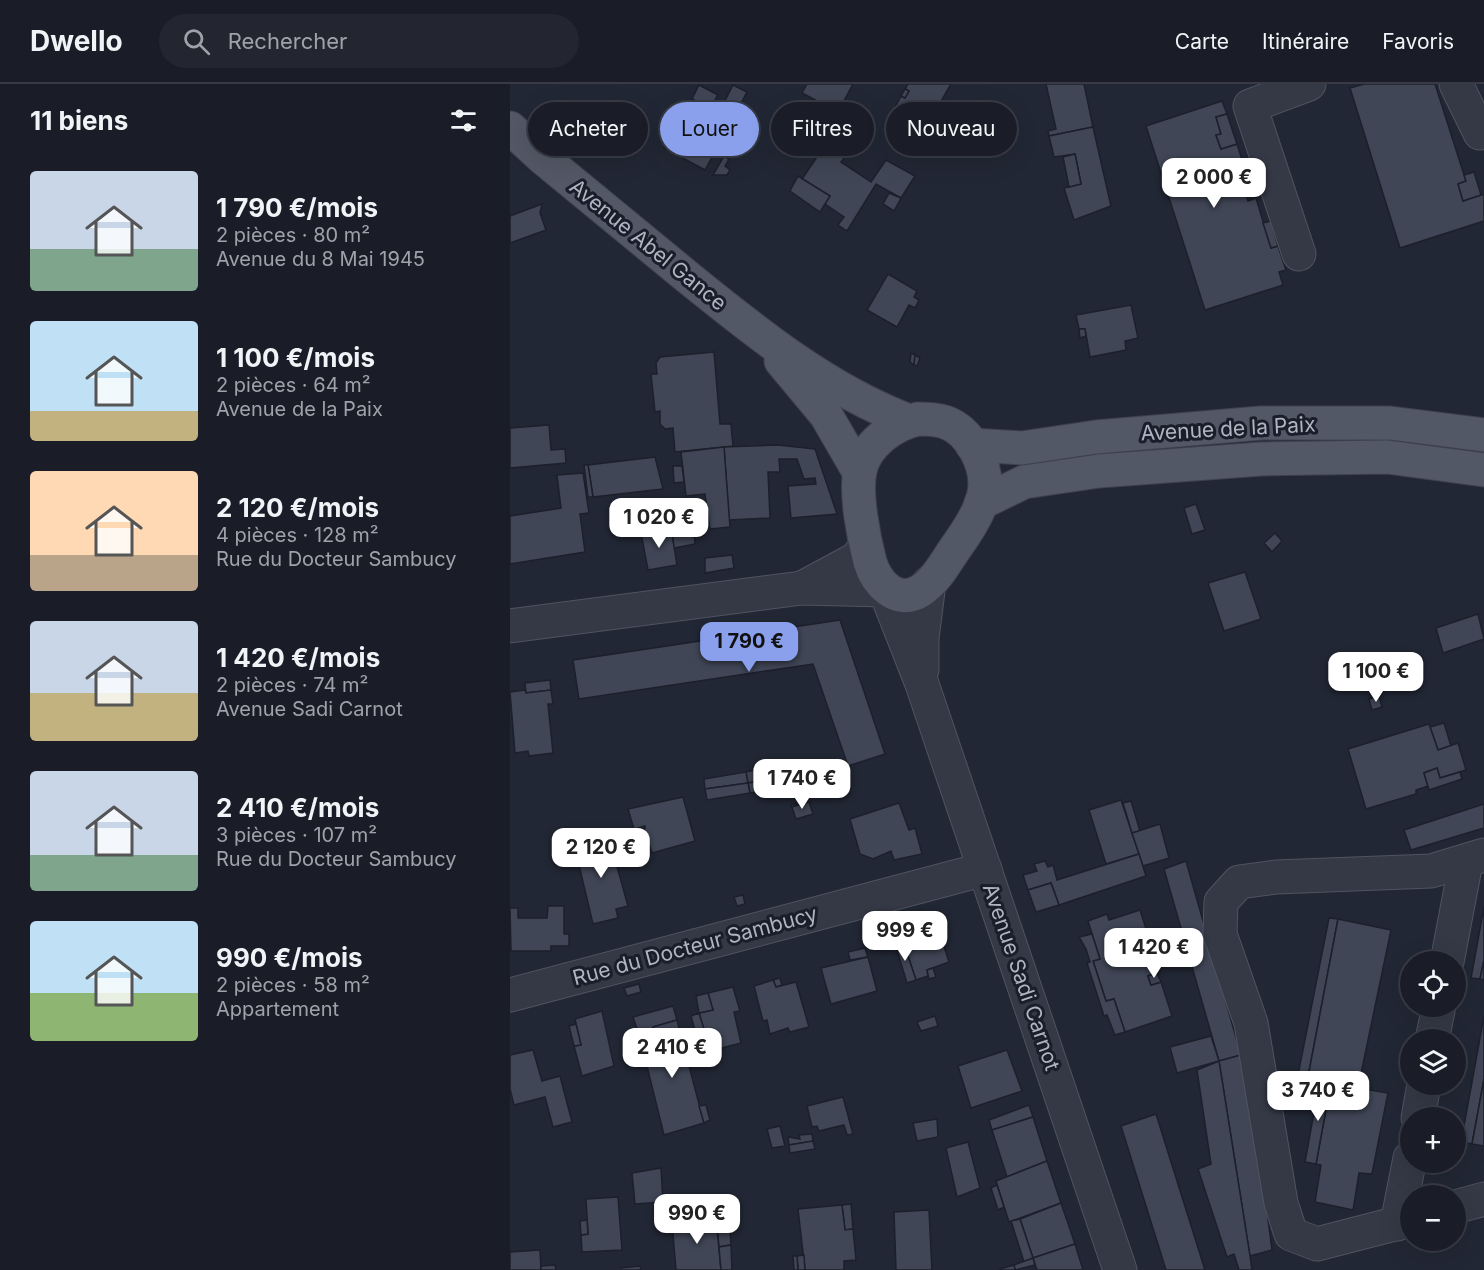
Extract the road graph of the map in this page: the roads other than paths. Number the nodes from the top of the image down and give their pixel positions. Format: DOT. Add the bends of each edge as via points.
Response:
graph roads {
  1 [pos="1309,84"];
  2 [pos="1456,84"];
  3 [pos="510,128"];
  4 [pos="1483,137"];
  5 [pos="1299,254"];
  6 [pos="760,337"];
  7 [pos="909,421"];
  8 [pos="1484,435"];
  9 [pos="972,445"];
  10 [pos="1484,470"];
  11 [pos="860,472"];
  12 [pos="981,503"];
  13 [pos="866,546"];
  14 [pos="929,583"];
  15 [pos="802,588"];
  16 [pos="885,590"];
  17 [pos="510,626"];
  18 [pos="922,684"];
  19 [pos="1475,858"];
  20 [pos="985,868"];
  21 [pos="1450,951"];
  22 [pos="510,995"];
  23 [pos="1484,1199"];
  24 [pos="1466,1205"];
  25 [pos="1400,1223"];
  26 [pos="1120,1270"];
  1 -- 5 [label="street" via="1250,106"];
  2 -- 4 [label="street"];
  3 -- 6 [label="main road, Avenue Abel Gance"];
  6 -- 7 [label="main road, Avenue Abel Gance" via="877,409"];
  6 -- 11 [label="main road, Avenue Abel Gance" via="826,415"];
  7 -- 9 [label="main road" via="947,423"];
  7 -- 11 [label="main road" via="895,427 874,446"];
  8 -- 9 [label="main road, Avenue de la Paix" via="1390,423 1261,423 1022,448"];
  9 -- 12 [label="main road" via="983,469"];
  10 -- 12 [label="main road, Avenue de la Paix" via="1387,457 1262,459 1099,471 1024,482"];
  11 -- 13 [label="main road"];
  12 -- 14 [label="main road" via="964,536"];
  13 -- 15 [label="street" via="856,559"];
  13 -- 16 [label="main road" via="877,580"];
  14 -- 16 [label="main road" via="906,595"];
  14 -- 18 [label="street, Avenue Sadi Carnot" via="922,638"];
  15 -- 16 [label="street"];
  15 -- 17 [label="street"];
  16 -- 18 [label="street, Avenue Sadi Carnot"];
  18 -- 20 [label="street, Avenue Sadi Carnot"];
  19 -- 21 [label="street"];
  19 -- 25 [label="street" via="1431,871 1239,882 1221,902 1220,934 1251,1023 1281,1203 1291,1234 1317,1244"];
  20 -- 22 [label="street, Rue du Docteur Sambucy"];
  20 -- 26 [label="street, Avenue Sadi Carnot"];
  23 -- 24 [label="street"];
}
